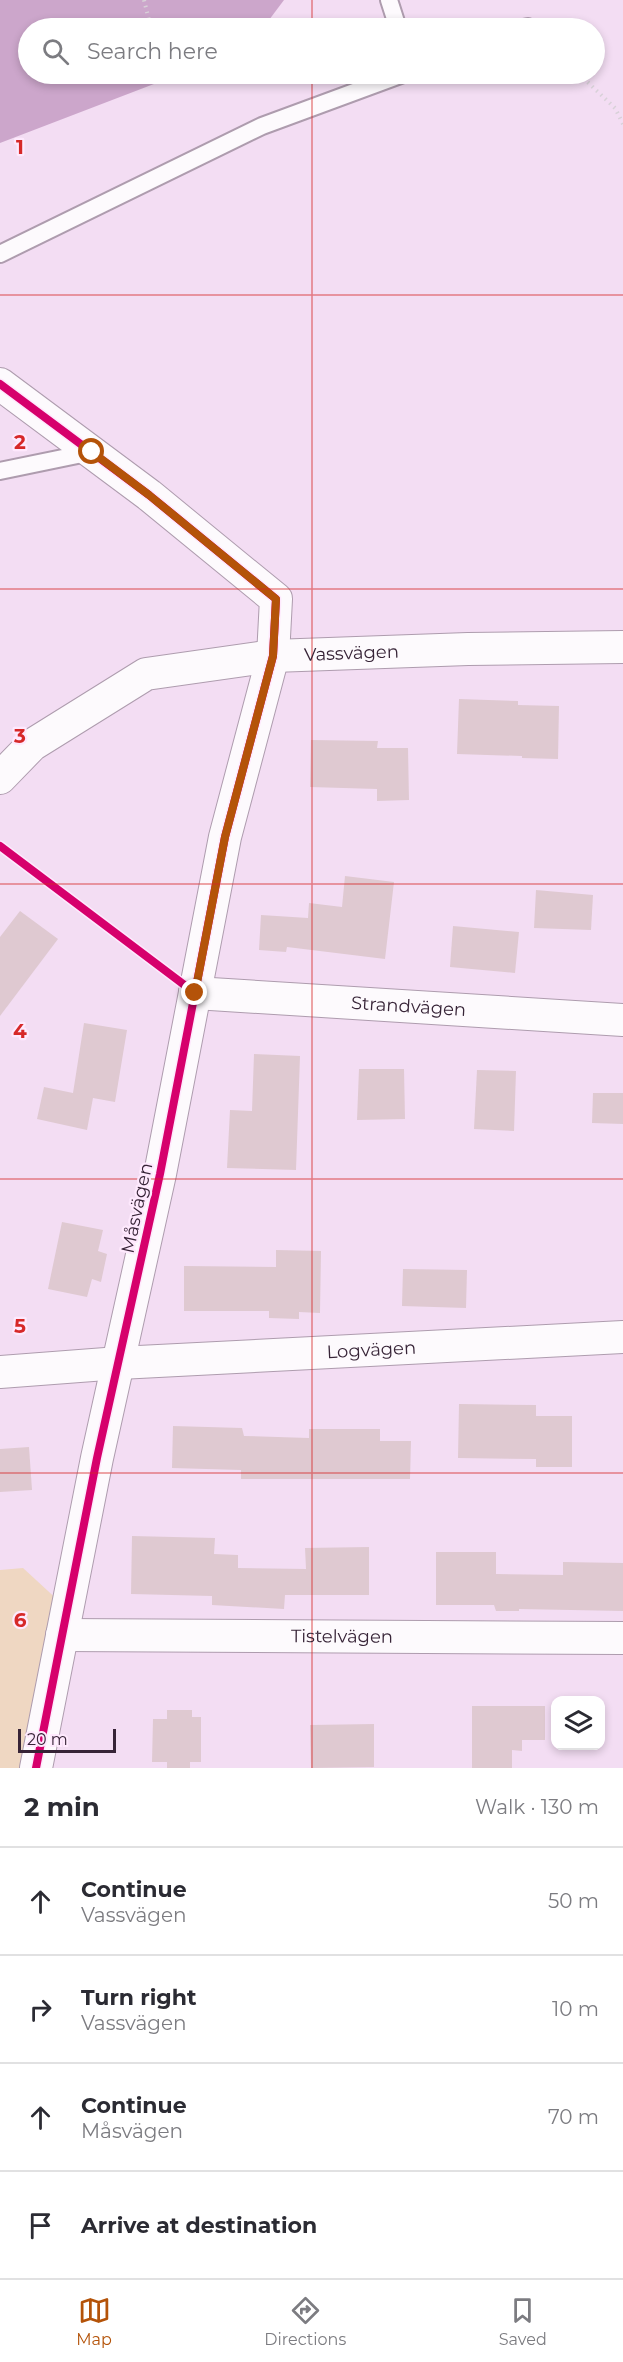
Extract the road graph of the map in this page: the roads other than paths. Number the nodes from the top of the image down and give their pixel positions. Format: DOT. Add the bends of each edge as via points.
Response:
graph roads {
  1 [pos="389,0"];
  2 [pos="395,18"];
  3 [pos="376,84"];
  4 [pos="0,254"];
  5 [pos="1,385"];
  6 [pos="92,452"];
  7 [pos="0,471"];
  8 [pos="623,648"];
  9 [pos="273,656"];
  10 [pos="0,778"];
  11 [pos="195,993"];
  12 [pos="623,1020"];
  13 [pos="623,1337"];
  14 [pos="119,1363"];
  15 [pos="0,1372"];
  16 [pos="62,1635"];
  17 [pos="623,1638"];
  18 [pos="36,1768"];
  1 -- 2 [label="lane"];
  3 -- 4 [label="lane" via="262,126"];
  5 -- 6 [label="street"];
  6 -- 7 [label="lane"];
  6 -- 9 [label="street" via="276,599"];
  8 -- 9 [label="street, Vassvägen"];
  9 -- 10 [label="street, Vassvägen" via="146,674 32,746"];
  9 -- 11 [label="street, Måsvägen" via="225,837"];
  11 -- 12 [label="street, Strandvägen"];
  11 -- 14 [label="street, Måsvägen"];
  13 -- 14 [label="street, Logvägen"];
  14 -- 15 [label="street, Logvägen"];
  14 -- 16 [label="street, Måsvägen"];
  16 -- 17 [label="street, Tistelvägen"];
  16 -- 18 [label="street, Måsvägen"];
}
